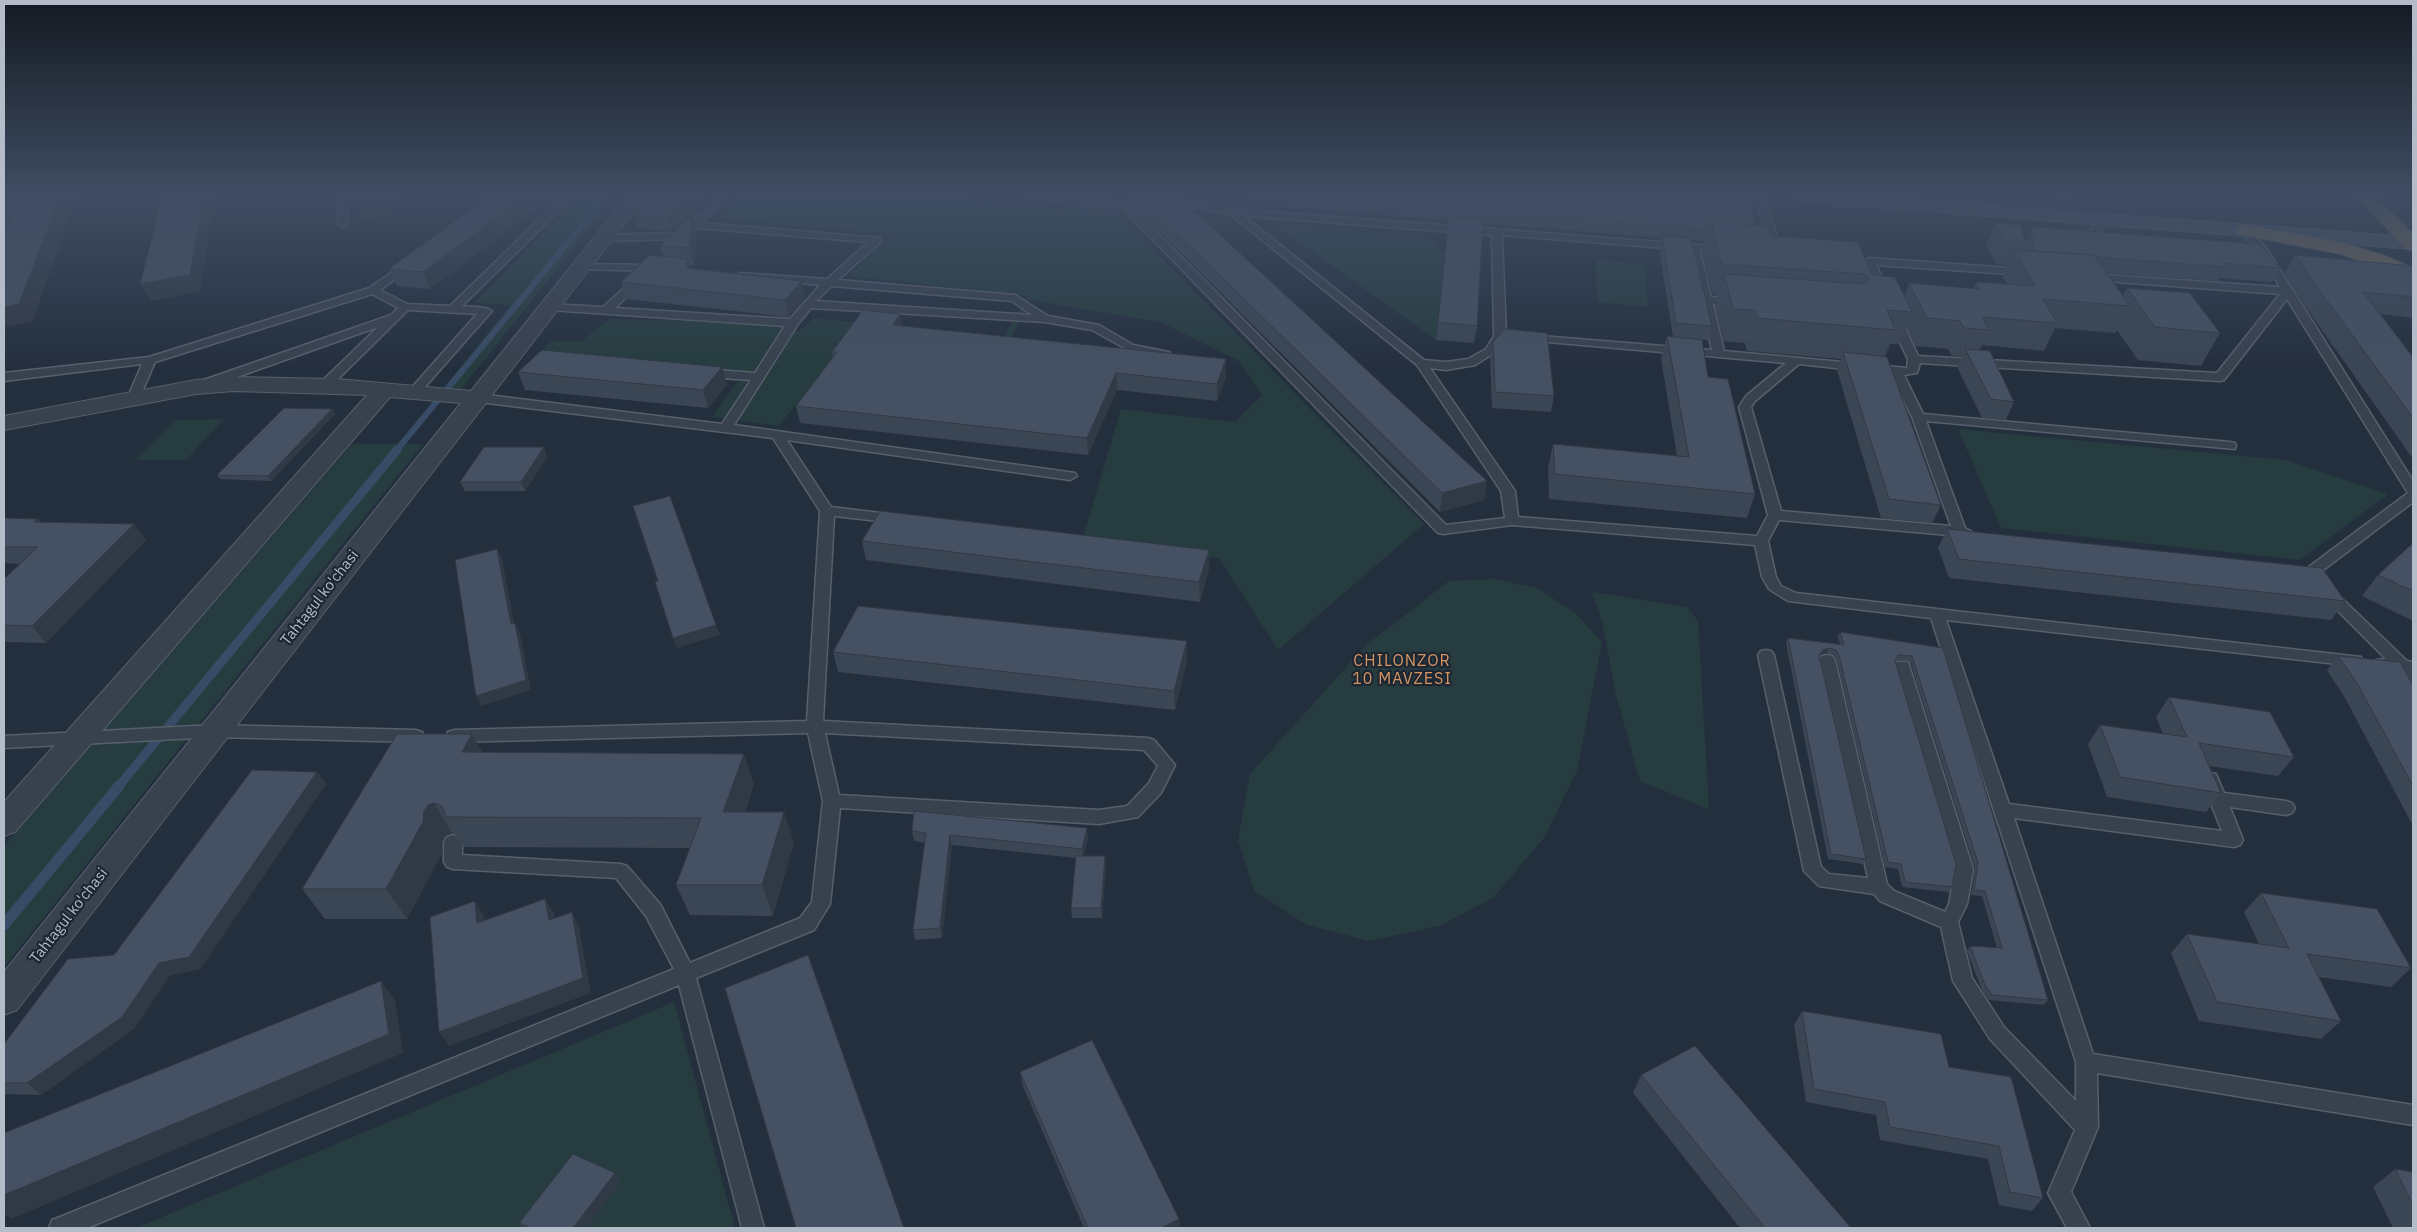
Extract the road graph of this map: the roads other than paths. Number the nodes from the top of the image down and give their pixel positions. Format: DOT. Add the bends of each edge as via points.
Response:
graph roads {
  1 [pos="509,254"];
  2 [pos="591,254"];
  3 [pos="665,254"];
  4 [pos="861,254"];
  5 [pos="1173,254"];
  6 [pos="1286,254"];
  7 [pos="1499,254"];
  8 [pos="1696,254"];
  9 [pos="2265,254"];
  10 [pos="2361,254"];
  11 [pos="422,255"];
  12 [pos="581,267"];
  13 [pos="652,267"];
  14 [pos="672,269"];
  15 [pos="2027,269"];
  16 [pos="732,274"];
  17 [pos="2413,275"];
  18 [pos="2073,276"];
  19 [pos="830,282"];
  20 [pos="373,290"];
  21 [pos="2288,291"];
  22 [pos="1708,300"];
  23 [pos="1746,303"];
  24 [pos="808,304"];
  25 [pos="405,308"];
  26 [pos="550,308"];
  27 [pos="453,309"];
  28 [pos="605,311"];
  29 [pos="395,317"];
  30 [pos="1045,319"];
  31 [pos="793,324"];
  32 [pos="1510,337"];
  33 [pos="1719,354"];
  34 [pos="1178,356"];
  35 [pos="1914,359"];
  36 [pos="150,360"];
  37 [pos="1796,360"];
  38 [pos="1421,363"];
  39 [pos="1896,371"];
  40 [pos="689,372"];
  41 [pos="4,377"];
  42 [pos="758,377"];
  43 [pos="324,386"];
  44 [pos="196,387"];
  45 [pos="383,391"];
  46 [pos="419,394"];
  47 [pos="479,398"];
  48 [pos="133,399"];
  49 [pos="1918,417"];
  50 [pos="4,423"];
  51 [pos="726,428"];
  52 [pos="777,435"];
  53 [pos="2230,446"];
  54 [pos="1070,476"];
  55 [pos="2413,491"];
  56 [pos="2413,496"];
  57 [pos="827,511"];
  58 [pos="1775,515"];
  59 [pos="914,521"];
  60 [pos="1512,521"];
  61 [pos="1960,532"];
  62 [pos="1979,534"];
  63 [pos="1761,542"];
  64 [pos="2290,572"];
  65 [pos="2309,574"];
  66 [pos="1937,615"];
  67 [pos="1766,655"];
  68 [pos="1827,660"];
  69 [pos="1902,666"];
  70 [pos="2408,667"];
  71 [pos="2413,684"];
  72 [pos="815,727"];
  73 [pos="215,731"];
  74 [pos="78,739"];
  75 [pos="4,742"];
  76 [pos="2210,777"];
  77 [pos="2218,799"];
  78 [pos="832,801"];
  79 [pos="2286,808"];
  80 [pos="2001,810"];
  81 [pos="4,823"];
  82 [pos="453,842"];
  83 [pos="1879,888"];
  84 [pos="1949,922"];
  85 [pos="685,972"];
  86 [pos="4,999"];
  87 [pos="2086,1062"];
  88 [pos="2413,1115"];
  89 [pos="2087,1127"];
  90 [pos="60,1228"];
  91 [pos="753,1228"];
  92 [pos="2079,1228"];
  1 -- 27 [label="lane"];
  2 -- 12 [label="street, Tahtagul ko'chasi"];
  3 -- 13 [label="lane"];
  4 -- 19 [label="lane"];
  5 -- 60 [label="lane" via="1443,530"];
  6 -- 38 [label="lane"];
  7 -- 32 [label="lane"];
  8 -- 22 [label="lane"];
  9 -- 21 [label="lane"];
  10 -- 17 [label="highway"];
  11 -- 20 [label="lane"];
  12 -- 13 [label="lane"];
  12 -- 26 [label="street, Tahtagul ko'chasi"];
  13 -- 14 [label="lane"];
  13 -- 28 [label="lane"];
  15 -- 35 [label="lane" via="1864,261"];
  16 -- 19 [label="lane"];
  18 -- 21 [label="lane"];
  19 -- 24 [label="lane"];
  19 -- 30 [label="lane" via="1015,298"];
  20 -- 25 [label="lane"];
  20 -- 36 [label="lane"];
  21 -- 35 [label="lane" via="2220,377"];
  21 -- 55 [label="lane"];
  22 -- 23 [label="lane"];
  22 -- 33 [label="lane"];
  24 -- 30 [label="lane"];
  24 -- 31 [label="lane"];
  25 -- 27 [label="lane"];
  25 -- 29 [label="lane"];
  26 -- 28 [label="lane"];
  26 -- 47 [label="street, Tahtagul ko'chasi"];
  27 -- 46 [label="lane" via="486,311"];
  28 -- 31 [label="lane"];
  29 -- 43 [label="lane"];
  29 -- 44 [label="lane"];
  30 -- 34 [label="lane" via="1095,327 1130,348"];
  31 -- 42 [label="lane"];
  32 -- 33 [label="lane"];
  32 -- 38 [label="lane" via="1471,362 1446,366"];
  33 -- 37 [label="lane"];
  35 -- 39 [label="lane" via="1913,370"];
  36 -- 41 [label="lane"];
  36 -- 48 [label="lane"];
  37 -- 39 [label="lane"];
  37 -- 58 [label="lane" via="1745,407"];
  38 -- 60 [label="lane" via="1508,491"];
  39 -- 49 [label="lane"];
  40 -- 42 [label="lane"];
  42 -- 51 [label="lane"];
  43 -- 44 [label="street" via="234,384"];
  43 -- 45 [label="street"];
  44 -- 48 [label="street"];
  45 -- 46 [label="street"];
  45 -- 74 [label="street"];
  46 -- 47 [label="street"];
  47 -- 51 [label="lane"];
  47 -- 73 [label="street, Tahtagul ko'chasi"];
  48 -- 50 [label="street"];
  49 -- 53 [label="lane"];
  49 -- 61 [label="lane"];
  51 -- 52 [label="lane"];
  52 -- 54 [label="lane"];
  52 -- 57 [label="lane"];
  56 -- 65 [label="lane"];
  57 -- 59 [label="lane"];
  57 -- 72 [label="lane"];
  58 -- 61 [label="lane"];
  58 -- 63 [label="lane"];
  60 -- 63 [label="lane"];
  61 -- 62 [label="lane"];
  63 -- 66 [label="lane" via="1769,576 1776,588 1793,598"];
  64 -- 65 [label="lane"];
  65 -- 70 [label="lane"];
  66 -- 70 [label="lane"];
  66 -- 80 [label="lane"];
  67 -- 83 [label="lane" via="1813,871 1825,881"];
  68 -- 83 [label="lane"];
  69 -- 84 [label="lane" via="1964,869 1958,904"];
  70 -- 71 [label="lane"];
  72 -- 73 [label="lane" via="438,736 316,736"];
  72 -- 78 [label="lane"];
  72 -- 78 [label="lane" via="1148,744 1167,764 1155,788 1132,812 1099,817"];
  73 -- 74 [label="lane"];
  73 -- 86 [label="street, Tahtagul ko'chasi"];
  74 -- 75 [label="lane"];
  74 -- 81 [label="street"];
  76 -- 77 [label="lane"];
  77 -- 79 [label="lane"];
  77 -- 80 [label="lane" via="2234,840"];
  78 -- 85 [label="lane" via="821,904 807,924"];
  80 -- 87 [label="lane"];
  82 -- 85 [label="lane" via="453,862 621,871 653,910"];
  83 -- 84 [label="lane" via="1887,896"];
  84 -- 89 [label="lane" via="1963,981 1997,1033"];
  85 -- 90 [label="lane"];
  85 -- 91 [label="lane"];
  87 -- 88 [label="lane"];
  87 -- 89 [label="lane"];
  89 -- 92 [label="lane" via="2059,1193"];
}
